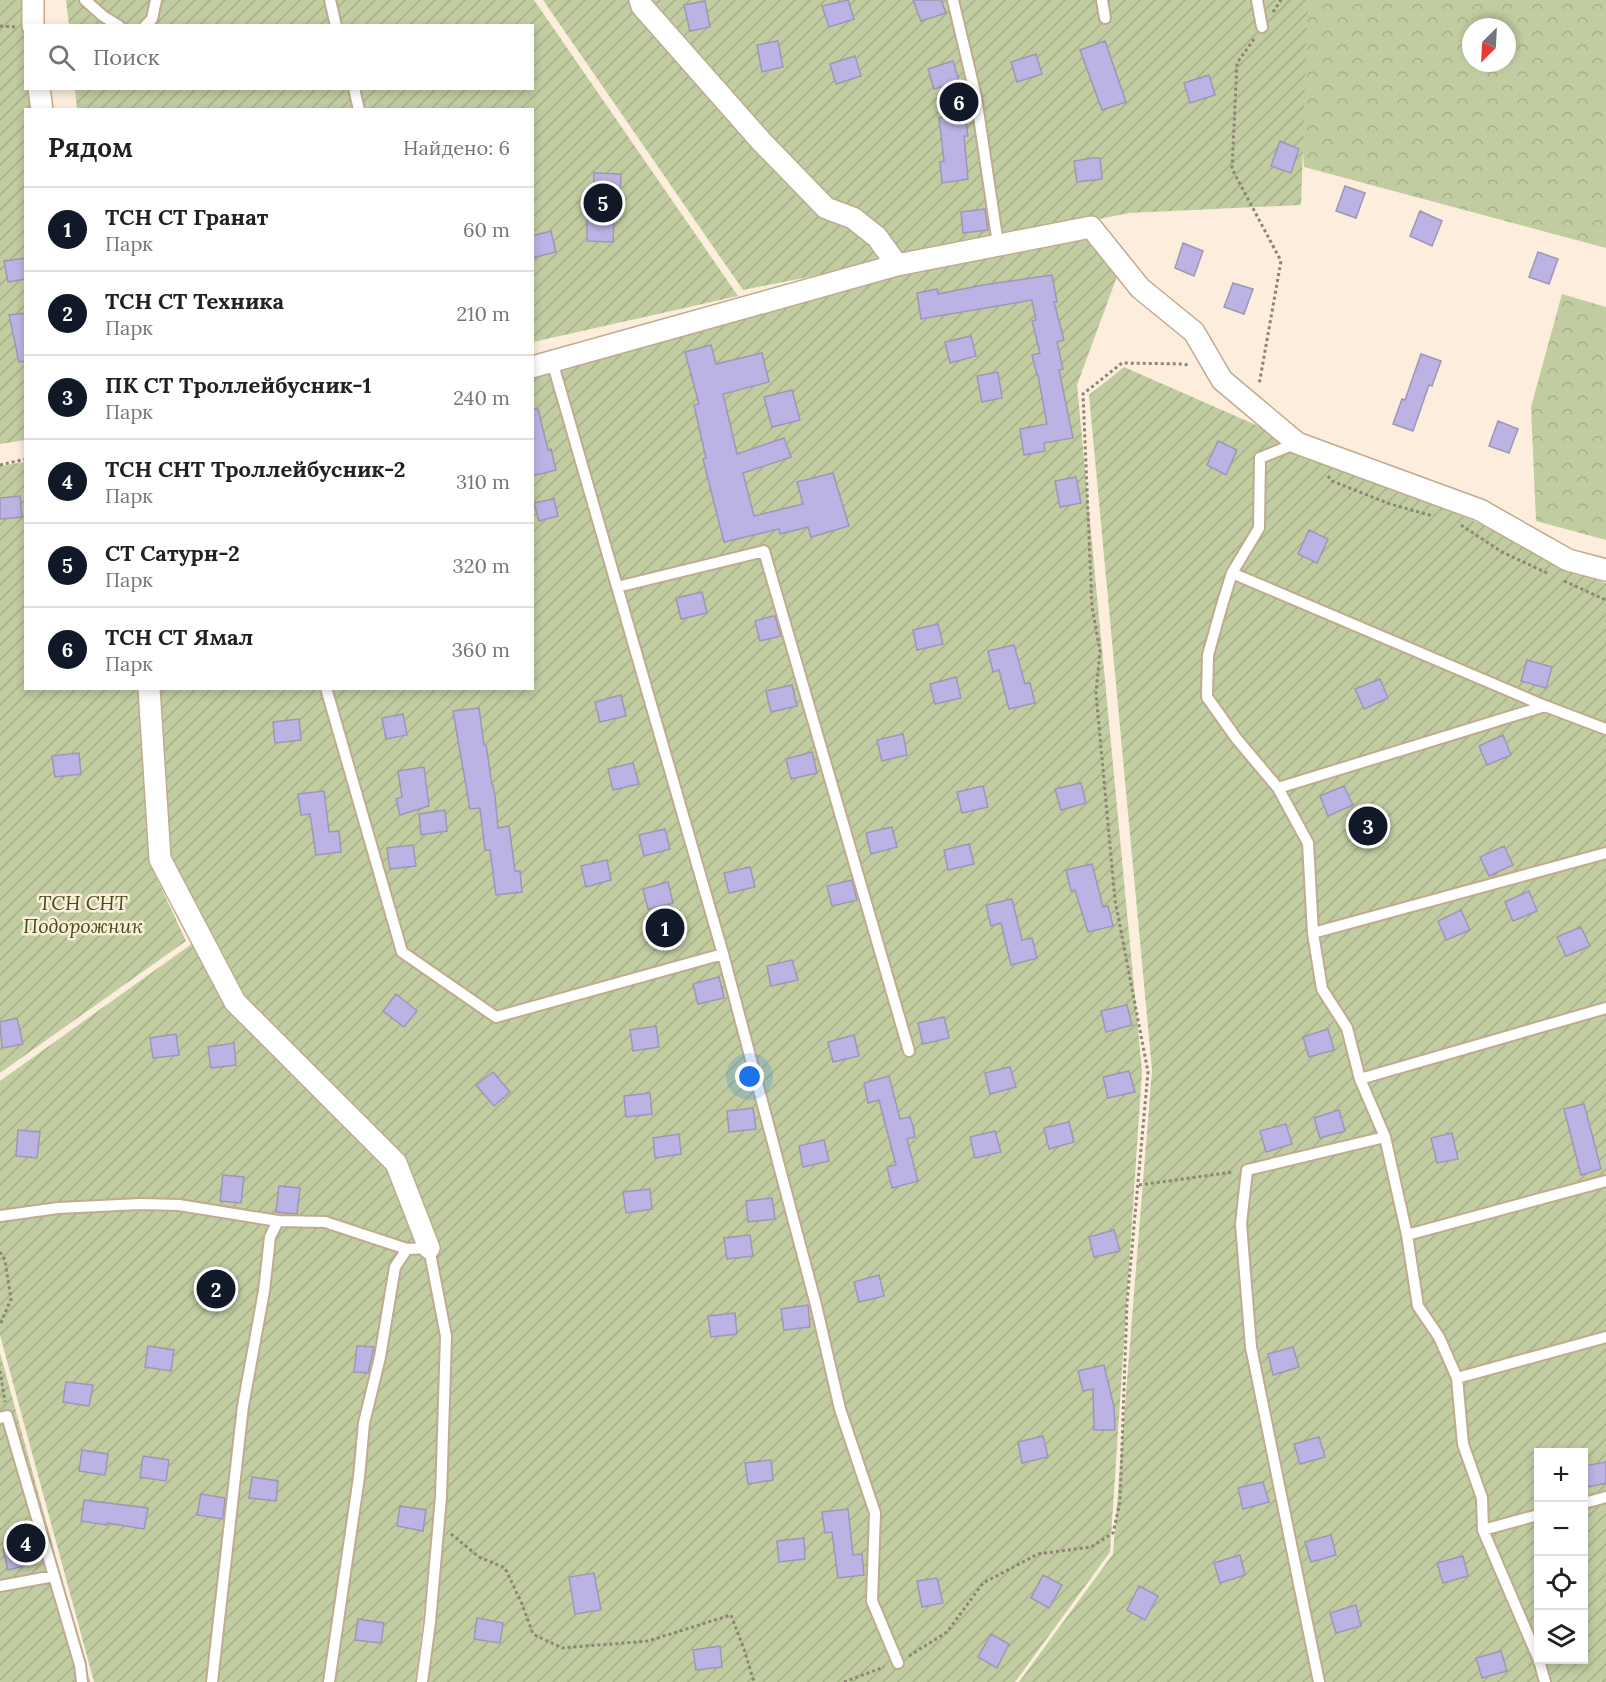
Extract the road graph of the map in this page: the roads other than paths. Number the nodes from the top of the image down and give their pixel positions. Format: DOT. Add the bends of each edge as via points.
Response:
graph roads {
  1 [pos="33,0"];
  2 [pos="85,0"];
  3 [pos="156,0"];
  4 [pos="330,0"];
  5 [pos="640,0"];
  6 [pos="953,0"];
  7 [pos="1101,0"];
  8 [pos="1257,0"];
  9 [pos="1105,18"];
  10 [pos="33,24"];
  11 [pos="116,24"];
  12 [pos="147,24"];
  13 [pos="336,24"];
  14 [pos="1262,27"];
  15 [pos="39,90"];
  16 [pos="354,90"];
  17 [pos="42,108"];
  18 [pos="359,108"];
  19 [pos="998,244"];
  20 [pos="897,265"];
  21 [pos="542,364"];
  22 [pos="1297,443"];
  23 [pos="1606,570"];
  24 [pos="1232,573"];
  25 [pos="617,587"];
  26 [pos="149,690"];
  27 [pos="327,690"];
  28 [pos="1545,706"];
  29 [pos="1606,729"];
  30 [pos="1278,788"];
  31 [pos="1606,853"];
  32 [pos="1313,933"];
  33 [pos="723,954"];
  34 [pos="1606,1008"];
  35 [pos="909,1051"];
  36 [pos="1360,1079"];
  37 [pos="1385,1137"];
  38 [pos="1606,1181"];
  39 [pos="0,1216"];
  40 [pos="278,1221"];
  41 [pos="1407,1235"];
  42 [pos="429,1248"];
  43 [pos="407,1249"];
  44 [pos="1606,1337"];
  45 [pos="1457,1378"];
  46 [pos="3,1417"];
  47 [pos="1606,1497"];
  48 [pos="1588,1502"];
  49 [pos="1534,1516"];
  50 [pos="1483,1530"];
  51 [pos="54,1576"];
  52 [pos="0,1586"];
  53 [pos="1534,1647"];
  54 [pos="898,1662"];
  55 [pos="1540,1664"];
  56 [pos="82,1682"];
  57 [pos="212,1682"];
  58 [pos="328,1682"];
  59 [pos="422,1682"];
  60 [pos="1319,1682"];
  61 [pos="1545,1682"];
  1 -- 10 [label="street"];
  2 -- 11 [label="lane"];
  3 -- 12 [label="lane"];
  4 -- 13 [label="lane"];
  5 -- 20 [label="street" via="761,141 826,208 854,218 877,237"];
  6 -- 19 [label="lane" via="976,97"];
  7 -- 9 [label="lane"];
  8 -- 14 [label="lane"];
  15 -- 17 [label="street"];
  16 -- 18 [label="lane"];
  19 -- 20 [label="street"];
  19 -- 22 [label="street" via="1091,227 1140,288 1194,332 1222,380"];
  20 -- 21 [label="street"];
  21 -- 25 [label="lane"];
  22 -- 23 [label="street" via="1480,510 1568,560"];
  22 -- 24 [label="lane" via="1260,458 1259,528"];
  24 -- 28 [label="lane"];
  24 -- 30 [label="lane" via="1208,655 1207,697"];
  25 -- 33 [label="lane"];
  25 -- 35 [label="lane" via="764,551"];
  26 -- 42 [label="street" via="160,859 235,1002 396,1163"];
  27 -- 33 [label="lane" via="402,952 496,1017"];
  28 -- 29 [label="lane"];
  28 -- 30 [label="lane"];
  30 -- 32 [label="lane" via="1308,843"];
  31 -- 32 [label="lane"];
  32 -- 36 [label="lane" via="1322,989 1347,1028"];
  33 -- 54 [label="lane" via="840,1409 875,1512 872,1601"];
  34 -- 36 [label="lane"];
  36 -- 37 [label="lane"];
  37 -- 41 [label="lane"];
  37 -- 60 [label="lane" via="1247,1170 1242,1224 1251,1347"];
  38 -- 41 [label="lane"];
  39 -- 40 [label="lane" via="58,1208 140,1204 179,1205"];
  40 -- 43 [label="lane" via="325,1222"];
  40 -- 57 [label="lane" via="270,1237 243,1406"];
  41 -- 45 [label="lane" via="1418,1306 1439,1337"];
  42 -- 43 [label="lane"];
  42 -- 59 [label="lane" via="446,1336 439,1525"];
  43 -- 58 [label="lane" via="395,1267 364,1423"];
  44 -- 45 [label="lane"];
  45 -- 50 [label="lane" via="1463,1444 1482,1498"];
  46 -- 51 [label="lane"];
  47 -- 48 [label="lane"];
  49 -- 50 [label="lane"];
  50 -- 53 [label="lane"];
  51 -- 52 [label="lane"];
  51 -- 56 [label="lane"];
  55 -- 61 [label="lane"];
}
